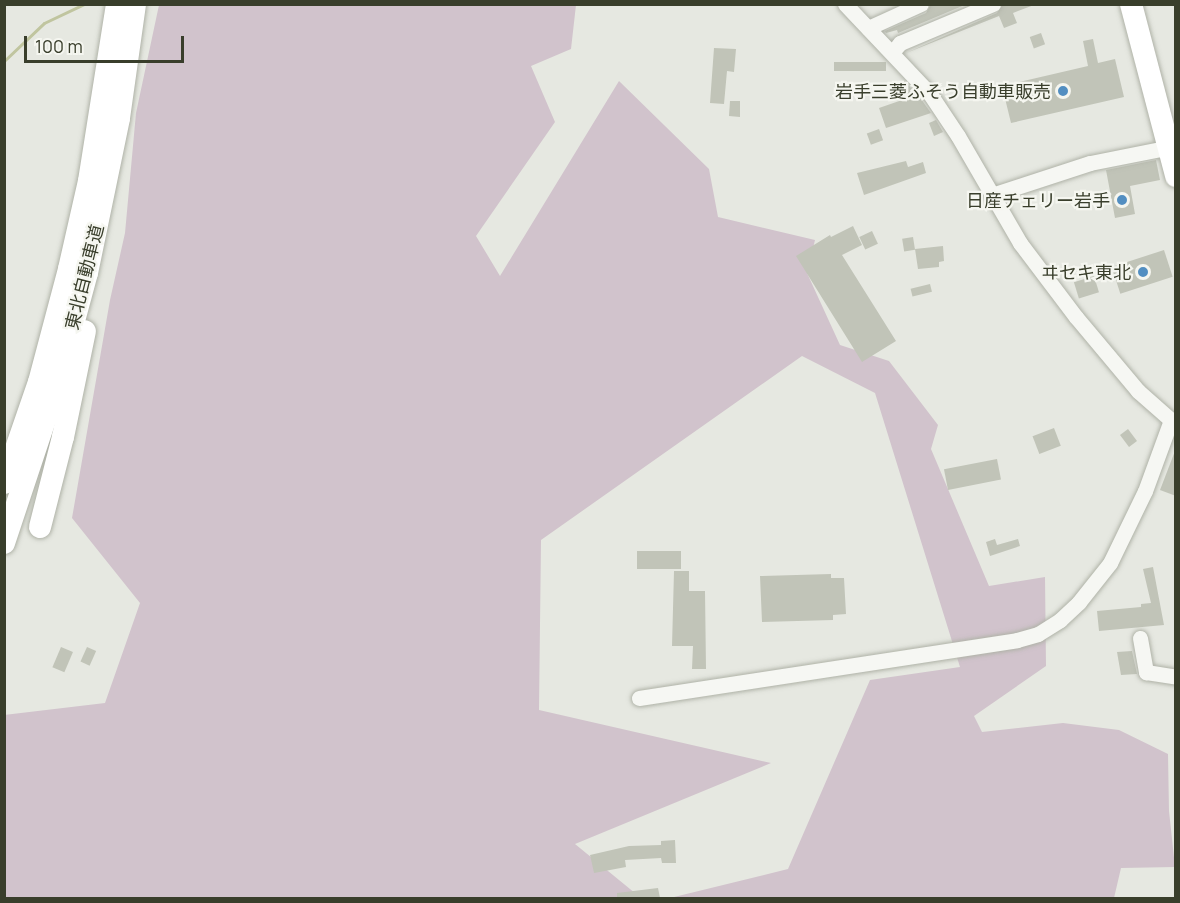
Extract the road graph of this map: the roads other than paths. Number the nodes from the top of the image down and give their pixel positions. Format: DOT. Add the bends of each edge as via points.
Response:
graph roads {
  1 [pos="117,4"];
  2 [pos="135,4"];
  3 [pos="845,4"];
  4 [pos="921,4"];
  5 [pos="993,4"];
  6 [pos="1131,4"];
  7 [pos="868,28"];
  8 [pos="895,49"];
  9 [pos="109,117"];
  10 [pos="1172,147"];
  11 [pos="1176,176"];
  12 [pos="107,181"];
  13 [pos="992,195"];
  14 [pos="1173,420"];
  15 [pos="4,483"];
  16 [pos="40,527"];
  17 [pos="4,543"];
  18 [pos="1140,638"];
  19 [pos="1176,677"];
  20 [pos="639,698"];
  1 -- 9 [label="highway, 東北自動車道"];
  2 -- 9 [label="highway, 東北自動車道"];
  3 -- 7 [label="street"];
  4 -- 7 [label="street"];
  5 -- 8 [label="street" via="900,43"];
  6 -- 10 [label="highway"];
  7 -- 13 [label="street" via="930,94"];
  9 -- 12 [label="highway, 東北自動車道"];
  9 -- 15 [label="highway, 東北自動車道" via="39,382"];
  10 -- 11 [label="highway"];
  10 -- 13 [label="street" via="1090,162"];
  12 -- 16 [label="highway" via="96,274 75,384"];
  12 -- 17 [label="highway, 東北自動車道" via="57,384"];
  13 -- 14 [label="street" via="1020,243 1076,317 1138,391"];
  14 -- 20 [label="street" via="1145,491 1110,563 1060,621 1038,634"];
  18 -- 19 [label="street" via="1146,672"];
}
